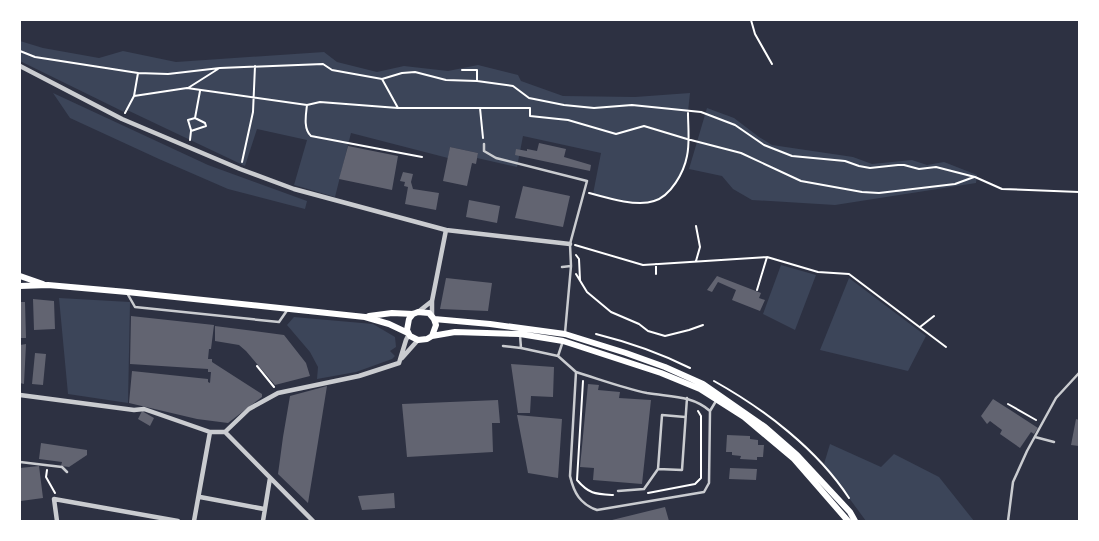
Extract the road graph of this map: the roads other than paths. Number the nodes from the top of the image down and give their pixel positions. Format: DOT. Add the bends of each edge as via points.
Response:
graph roads {
  1 [pos="20,66"];
  2 [pos="484,144"];
  3 [pos="446,230"];
  4 [pos="570,244"];
  5 [pos="572,266"];
  6 [pos="562,267"];
  7 [pos="20,276"];
  8 [pos="48,285"];
  9 [pos="20,286"];
  10 [pos="126,292"];
  11 [pos="432,301"];
  12 [pos="289,308"];
  13 [pos="416,313"];
  14 [pos="365,317"];
  15 [pos="433,317"];
  16 [pos="409,334"];
  17 [pos="520,334"];
  18 [pos="565,334"];
  19 [pos="432,336"];
  20 [pos="418,340"];
  21 [pos="563,341"];
  22 [pos="502,346"];
  23 [pos="521,348"];
  24 [pos="558,356"];
  25 [pos="400,361"];
  26 [pos="576,372"];
  27 [pos="1079,373"];
  28 [pos="20,395"];
  29 [pos="687,398"];
  30 [pos="717,400"];
  31 [pos="710,411"];
  32 [pos="685,416"];
  33 [pos="210,432"];
  34 [pos="225,432"];
  35 [pos="1035,437"];
  36 [pos="1054,442"];
  37 [pos="20,462"];
  38 [pos="658,469"];
  39 [pos="67,472"];
  40 [pos="270,478"];
  41 [pos="618,491"];
  42 [pos="200,497"];
  43 [pos="264,509"];
  44 [pos="57,521"];
  45 [pos="178,521"];
  46 [pos="194,521"];
  47 [pos="262,521"];
  48 [pos="313,521"];
  49 [pos="848,521"];
  50 [pos="855,521"];
  51 [pos="1008,521"];
  1 -- 3 [label="street" via="122,119 240,169 294,189"];
  2 -- 4 [label="lane" via="484,151 496,158 587,181"];
  3 -- 4 [label="street"];
  3 -- 11 [label="street"];
  4 -- 5 [label="lane"];
  5 -- 6 [label="lane"];
  5 -- 18 [label="lane"];
  7 -- 8 [label="main road"];
  8 -- 9 [label="main road"];
  8 -- 10 [label="main road"];
  10 -- 12 [label="main road"];
  10 -- 12 [label="lane" via="135,307 279,322"];
  11 -- 13 [label="street"];
  11 -- 15 [label="street"];
  12 -- 14 [label="main road"];
  13 -- 14 [label="main road"];
  13 -- 15 [label="main road" via="428,313"];
  13 -- 16 [label="main road" via="407,324"];
  14 -- 16 [label="main road"];
  15 -- 18 [label="main road"];
  15 -- 19 [label="main road" via="436,325"];
  16 -- 20 [label="main road"];
  16 -- 25 [label="street"];
  17 -- 19 [label="main road" via="455,332"];
  17 -- 21 [label="main road"];
  17 -- 23 [label="lane"];
  18 -- 50 [label="main road" via="665,367 703,384 765,427 797,455"];
  19 -- 20 [label="main road"];
  20 -- 25 [label="street"];
  21 -- 24 [label="lane"];
  21 -- 30 [label="main road" via="661,373 700,389"];
  22 -- 23 [label="lane"];
  23 -- 24 [label="lane"];
  24 -- 26 [label="lane"];
  25 -- 34 [label="street" via="359,376 278,393 249,409"];
  26 -- 29 [label="lane" via="646,392"];
  26 -- 31 [label="lane" via="570,476 578,498 587,507 597,510 704,492 709,483"];
  27 -- 35 [label="lane" via="1056,398"];
  28 -- 33 [label="street" via="144,409"];
  29 -- 31 [label="lane" via="701,403"];
  29 -- 32 [label="lane"];
  30 -- 31 [label="lane"];
  30 -- 49 [label="main road" via="750,421 794,459"];
  32 -- 38 [label="lane" via="662,415"];
  32 -- 38 [label="lane" via="682,470"];
  33 -- 34 [label="street"];
  33 -- 42 [label="street"];
  34 -- 40 [label="street"];
  35 -- 36 [label="lane"];
  35 -- 51 [label="lane" via="1013,482"];
  37 -- 39 [label="lane" via="62,468"];
  38 -- 41 [label="lane" via="644,490"];
  40 -- 43 [label="street"];
  40 -- 48 [label="street"];
  42 -- 43 [label="street"];
  42 -- 46 [label="street"];
  43 -- 47 [label="street"];
  44 -- 45 [label="street" via="54,499"];
}
